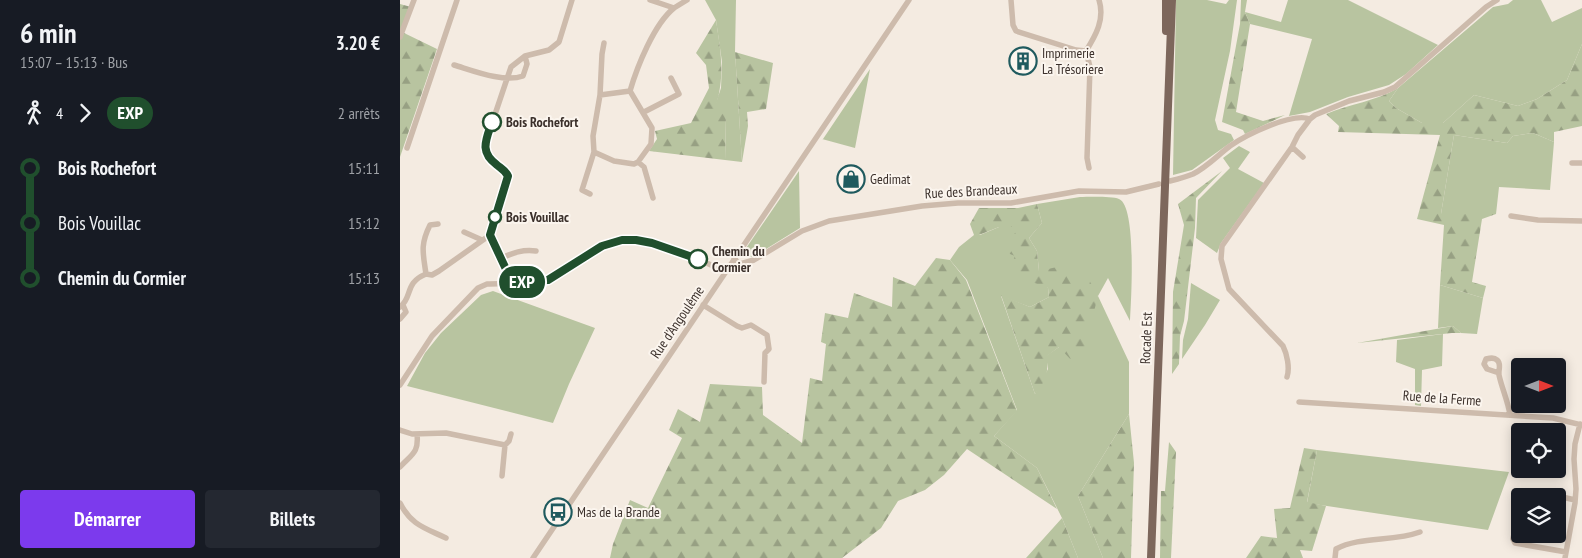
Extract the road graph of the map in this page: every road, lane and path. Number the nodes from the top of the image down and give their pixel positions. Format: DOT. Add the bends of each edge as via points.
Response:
graph roads {
  1 [pos="414,0"];
  2 [pos="458,0"];
  3 [pos="572,0"];
  4 [pos="650,0"];
  5 [pos="686,0"];
  6 [pos="909,0"];
  7 [pos="1011,0"];
  8 [pos="1099,0"];
  9 [pos="1166,0"];
  10 [pos="1172,0"];
  11 [pos="1497,0"];
  12 [pos="674,8"];
  13 [pos="400,37"];
  14 [pos="604,43"];
  15 [pos="1086,50"];
  16 [pos="525,56"];
  17 [pos="454,66"];
  18 [pos="671,78"];
  19 [pos="506,79"];
  20 [pos="630,91"];
  21 [pos="600,95"];
  22 [pos="644,112"];
  23 [pos="1166,118"];
  24 [pos="1310,119"];
  25 [pos="1292,147"];
  26 [pos="407,148"];
  27 [pos="594,152"];
  28 [pos="1303,157"];
  29 [pos="638,162"];
  30 [pos="1572,163"];
  31 [pos="1582,163"];
  32 [pos="1089,168"];
  33 [pos="1170,181"];
  34 [pos="1159,184"];
  35 [pos="590,194"];
  36 [pos="653,198"];
  37 [pos="1511,216"];
  38 [pos="1582,221"];
  39 [pos="438,224"];
  40 [pos="464,232"];
  41 [pos="490,235"];
  42 [pos="482,240"];
  43 [pos="536,251"];
  44 [pos="501,258"];
  45 [pos="734,259"];
  46 [pos="725,272"];
  47 [pos="426,274"];
  48 [pos="512,282"];
  49 [pos="703,305"];
  50 [pos="402,306"];
  51 [pos="400,319"];
  52 [pos="1499,373"];
  53 [pos="1287,376"];
  54 [pos="764,382"];
  55 [pos="400,385"];
  56 [pos="1299,402"];
  57 [pos="1510,414"];
  58 [pos="1581,424"];
  59 [pos="400,430"];
  60 [pos="417,434"];
  61 [pos="511,434"];
  62 [pos="505,445"];
  63 [pos="400,468"];
  64 [pos="502,476"];
  65 [pos="1566,498"];
  66 [pos="1576,500"];
  67 [pos="400,503"];
  68 [pos="1420,532"];
  69 [pos="446,538"];
  70 [pos="1515,543"];
  71 [pos="1566,555"];
  72 [pos="533,558"];
  73 [pos="1151,558"];
  74 [pos="1335,558"];
  1 -- 13 [label="street"];
  2 -- 26 [label="street"];
  3 -- 16 [label="street" via="559,42 549,50"];
  4 -- 12 [label="street"];
  5 -- 12 [label="street"];
  6 -- 45 [label="street, Rue d'Angoulême"];
  7 -- 15 [label="street" via="1016,31 1076,50"];
  8 -- 15 [label="street" via="1100,23"];
  9 -- 23 [label="main road, Rocade Est"];
  10 -- 23 [label="main road, Rocade Est"];
  11 -- 24 [label="street" via="1395,87 1349,101"];
  12 -- 20 [label="street" via="651,40"];
  14 -- 21 [label="street"];
  15 -- 32 [label="street" via="1090,68"];
  16 -- 19 [label="street" via="511,67"];
  16 -- 19 [label="street" via="527,64 523,76"];
  17 -- 19 [label="street"];
  18 -- 22 [label="street" via="679,94"];
  19 -- 41 [label="street" via="484,147 488,156 508,176"];
  20 -- 21 [label="street"];
  20 -- 22 [label="street"];
  21 -- 27 [label="street" via="593,136"];
  22 -- 29 [label="street" via="652,128 650,144"];
  23 -- 73 [label="main road, Rocade Est"];
  24 -- 25 [label="street"];
  24 -- 33 [label="street" via="1289,119 1248,136 1232,144 1193,174"];
  25 -- 28 [label="street"];
  25 -- 53 [label="street" via="1222,246 1221,259 1229,289 1285,350"];
  27 -- 29 [label="street" via="614,161"];
  27 -- 35 [label="street" via="582,190"];
  29 -- 36 [label="street" via="644,167"];
  30 -- 31 [label="street"];
  34 -- 45 [label="street, Rue des Brandeaux" via="1126,192 1079,191 1011,203 946,203 838,219 802,231 754,260 740,264"];
  37 -- 38 [label="street"];
  39 -- 47 [label="street" via="430,225 422,247"];
  40 -- 42 [label="street"];
  41 -- 42 [label="street"];
  41 -- 44 [label="street"];
  42 -- 47 [label="street" via="432,276"];
  43 -- 44 [label="street" via="526,249"];
  44 -- 48 [label="street"];
  45 -- 46 [label="street, Rue d'Angoulême"];
  46 -- 48 [label="street" via="652,243 622,240 602,246 548,280"];
  46 -- 49 [label="street, Rue d'Angoulême"];
  47 -- 50 [label="street" via="414,281"];
  48 -- 55 [label="street" via="486,284 478,288 432,336"];
  49 -- 54 [label="street" via="737,326 751,325 767,335 769,349 765,353"];
  49 -- 72 [label="street, Rue d'Angoulême"];
  50 -- 51 [label="street" via="406,312"];
  52 -- 57 [label="street"];
  56 -- 57 [label="street, Rue de la Ferme"];
  57 -- 58 [label="street, Rue de la Ferme"];
  58 -- 66 [label="street" via="1574,459"];
  59 -- 60 [label="street"];
  60 -- 62 [label="street" via="446,432"];
  60 -- 63 [label="street" via="416,452"];
  61 -- 62 [label="street"];
  62 -- 64 [label="street"];
  65 -- 66 [label="street"];
  66 -- 71 [label="street"];
  67 -- 69 [label="street" via="417,525"];
  68 -- 74 [label="street" via="1345,545 1336,549"];
  70 -- 71 [label="street"];
}
